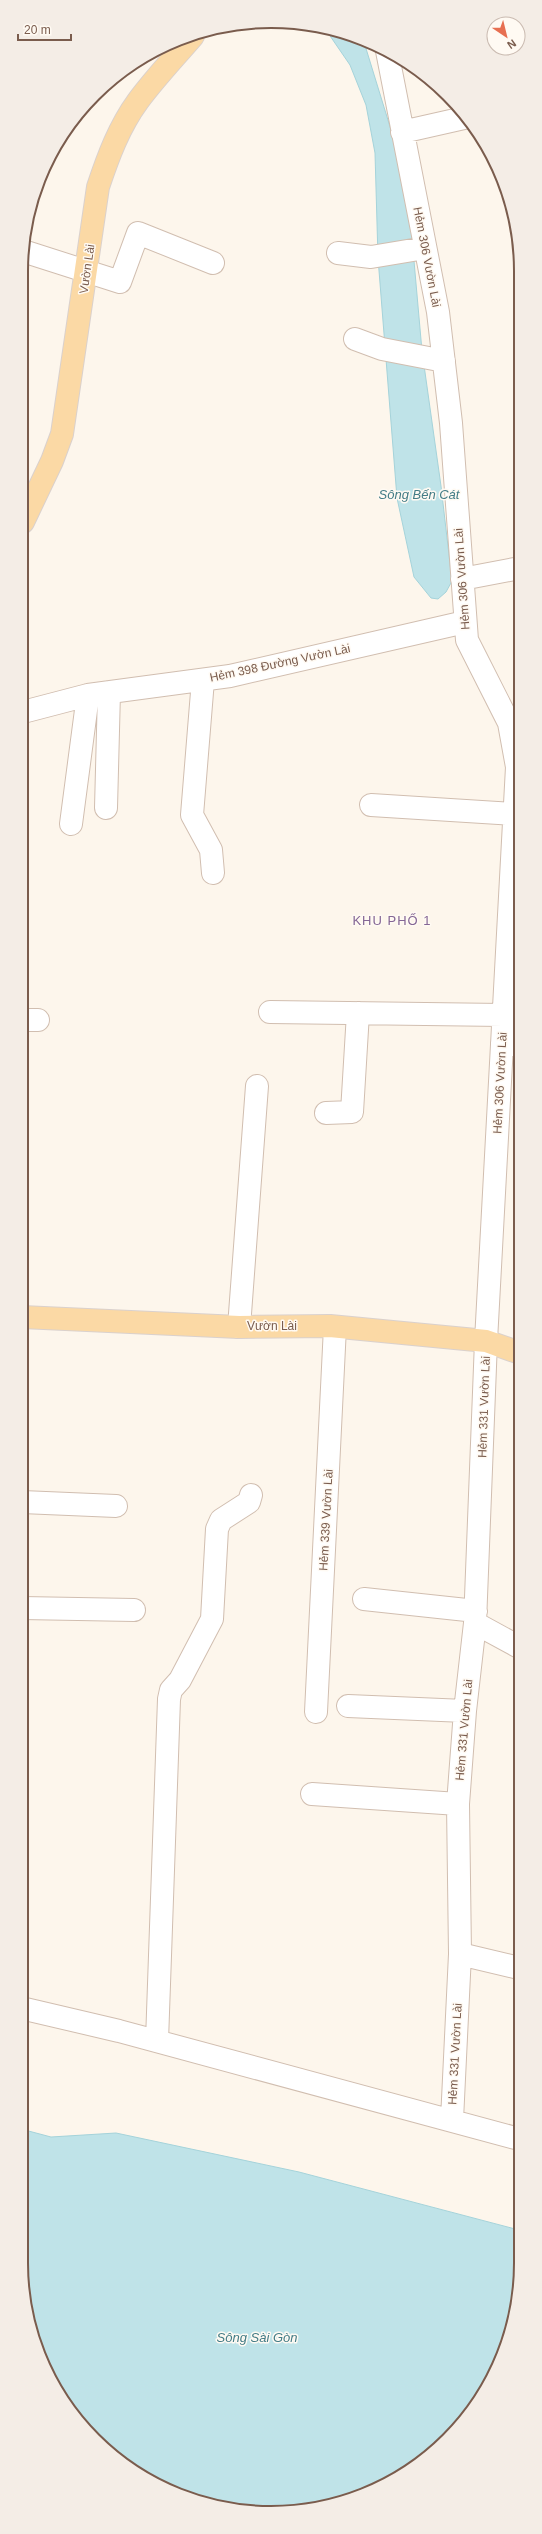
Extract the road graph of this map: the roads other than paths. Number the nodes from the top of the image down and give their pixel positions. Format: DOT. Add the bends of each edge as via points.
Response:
graph roads {
  1 [pos="187,43"];
  2 [pos="388,59"];
  3 [pos="460,119"];
  4 [pos="402,132"];
  5 [pos="420,249"];
  6 [pos="29,253"];
  7 [pos="338,253"];
  8 [pos="213,263"];
  9 [pos="87,271"];
  10 [pos="355,339"];
  11 [pos="435,360"];
  12 [pos="28,511"];
  13 [pos="514,569"];
  14 [pos="462,579"];
  15 [pos="465,622"];
  16 [pos="203,680"];
  17 [pos="109,692"];
  18 [pos="88,695"];
  19 [pos="28,711"];
  20 [pos="514,747"];
  21 [pos="371,805"];
  22 [pos="106,808"];
  23 [pos="514,814"];
  24 [pos="71,824"];
  25 [pos="213,873"];
  26 [pos="514,934"];
  27 [pos="270,1012"];
  28 [pos="358,1013"];
  29 [pos="503,1015"];
  30 [pos="511,1045"];
  31 [pos="257,1086"];
  32 [pos="326,1113"];
  33 [pos="28,1317"];
  34 [pos="239,1326"];
  35 [pos="335,1327"];
  36 [pos="486,1341"];
  37 [pos="514,1351"];
  38 [pos="251,1495"];
  39 [pos="28,1502"];
  40 [pos="116,1506"];
  41 [pos="364,1599"];
  42 [pos="28,1608"];
  43 [pos="134,1610"];
  44 [pos="476,1617"];
  45 [pos="514,1644"];
  46 [pos="348,1706"];
  47 [pos="465,1711"];
  48 [pos="316,1712"];
  49 [pos="312,1794"];
  50 [pos="458,1804"];
  51 [pos="460,1954"];
  52 [pos="514,1967"];
  53 [pos="28,2010"];
  54 [pos="157,2041"];
  55 [pos="452,2120"];
  56 [pos="514,2138"];
  1 -- 9 [label="main road, Vườn Lài" via="138,101 108,157 98,187"];
  2 -- 4 [label="street, Hẻm 306 Vườn Lài"];
  3 -- 4 [label="street"];
  4 -- 5 [label="street, Hẻm 306 Vườn Lài"];
  5 -- 7 [label="street" via="371,257"];
  5 -- 11 [label="street, Hẻm 306 Vườn Lài" via="438,312"];
  6 -- 9 [label="street"];
  8 -- 9 [label="street" via="138,233 120,282"];
  9 -- 12 [label="main road, Vườn Lài" via="62,434"];
  10 -- 11 [label="street" via="382,349"];
  11 -- 14 [label="street, Hẻm 306 Vườn Lài" via="451,423"];
  13 -- 14 [label="street"];
  14 -- 15 [label="street, Hẻm 306 Vườn Lài"];
  15 -- 16 [label="street, Hẻm 398 Đường Vườn Lài"];
  15 -- 20 [label="street, Hẻm 306 Vườn Lài" via="467,640 509,723"];
  16 -- 17 [label="street, Hẻm 398 Đường Vườn Lài"];
  16 -- 25 [label="street" via="192,815 211,850"];
  17 -- 18 [label="street, Hẻm 398 Đường Vườn Lài"];
  17 -- 22 [label="street"];
  18 -- 19 [label="street, Hẻm 398 Đường Vườn Lài"];
  18 -- 24 [label="street"];
  21 -- 23 [label="street"];
  23 -- 26 [label="street, Hẻm 306 Vườn Lài"];
  26 -- 29 [label="street, Hẻm 306 Vườn Lài"];
  27 -- 28 [label="street"];
  28 -- 29 [label="street"];
  28 -- 32 [label="street" via="352,1112"];
  29 -- 30 [label="street, Hẻm 306 Vườn Lài"];
  30 -- 36 [label="street, Hẻm 306 Vườn Lài"];
  31 -- 34 [label="street"];
  33 -- 34 [label="main road, Vườn Lài"];
  34 -- 35 [label="main road, Vườn Lài"];
  35 -- 36 [label="main road, Vườn Lài"];
  35 -- 48 [label="street, Hẻm 339 Vườn Lài"];
  36 -- 37 [label="main road, Vườn Lài"];
  36 -- 44 [label="street, Hẻm 331 Vườn Lài"];
  38 -- 54 [label="street" via="249,1502 221,1520 217,1529 212,1619 180,1680 171,1690 169,1699"];
  39 -- 40 [label="street"];
  41 -- 44 [label="street"];
  42 -- 43 [label="street"];
  44 -- 45 [label="street"];
  44 -- 47 [label="street, Hẻm 331 Vườn Lài"];
  46 -- 47 [label="street"];
  47 -- 50 [label="street, Hẻm 331 Vườn Lài"];
  49 -- 50 [label="street"];
  50 -- 51 [label="street, Hẻm 331 Vườn Lài"];
  51 -- 52 [label="street"];
  51 -- 55 [label="street, Hẻm 331 Vườn Lài"];
  53 -- 54 [label="street"];
  54 -- 55 [label="street"];
  55 -- 56 [label="street"];
}
